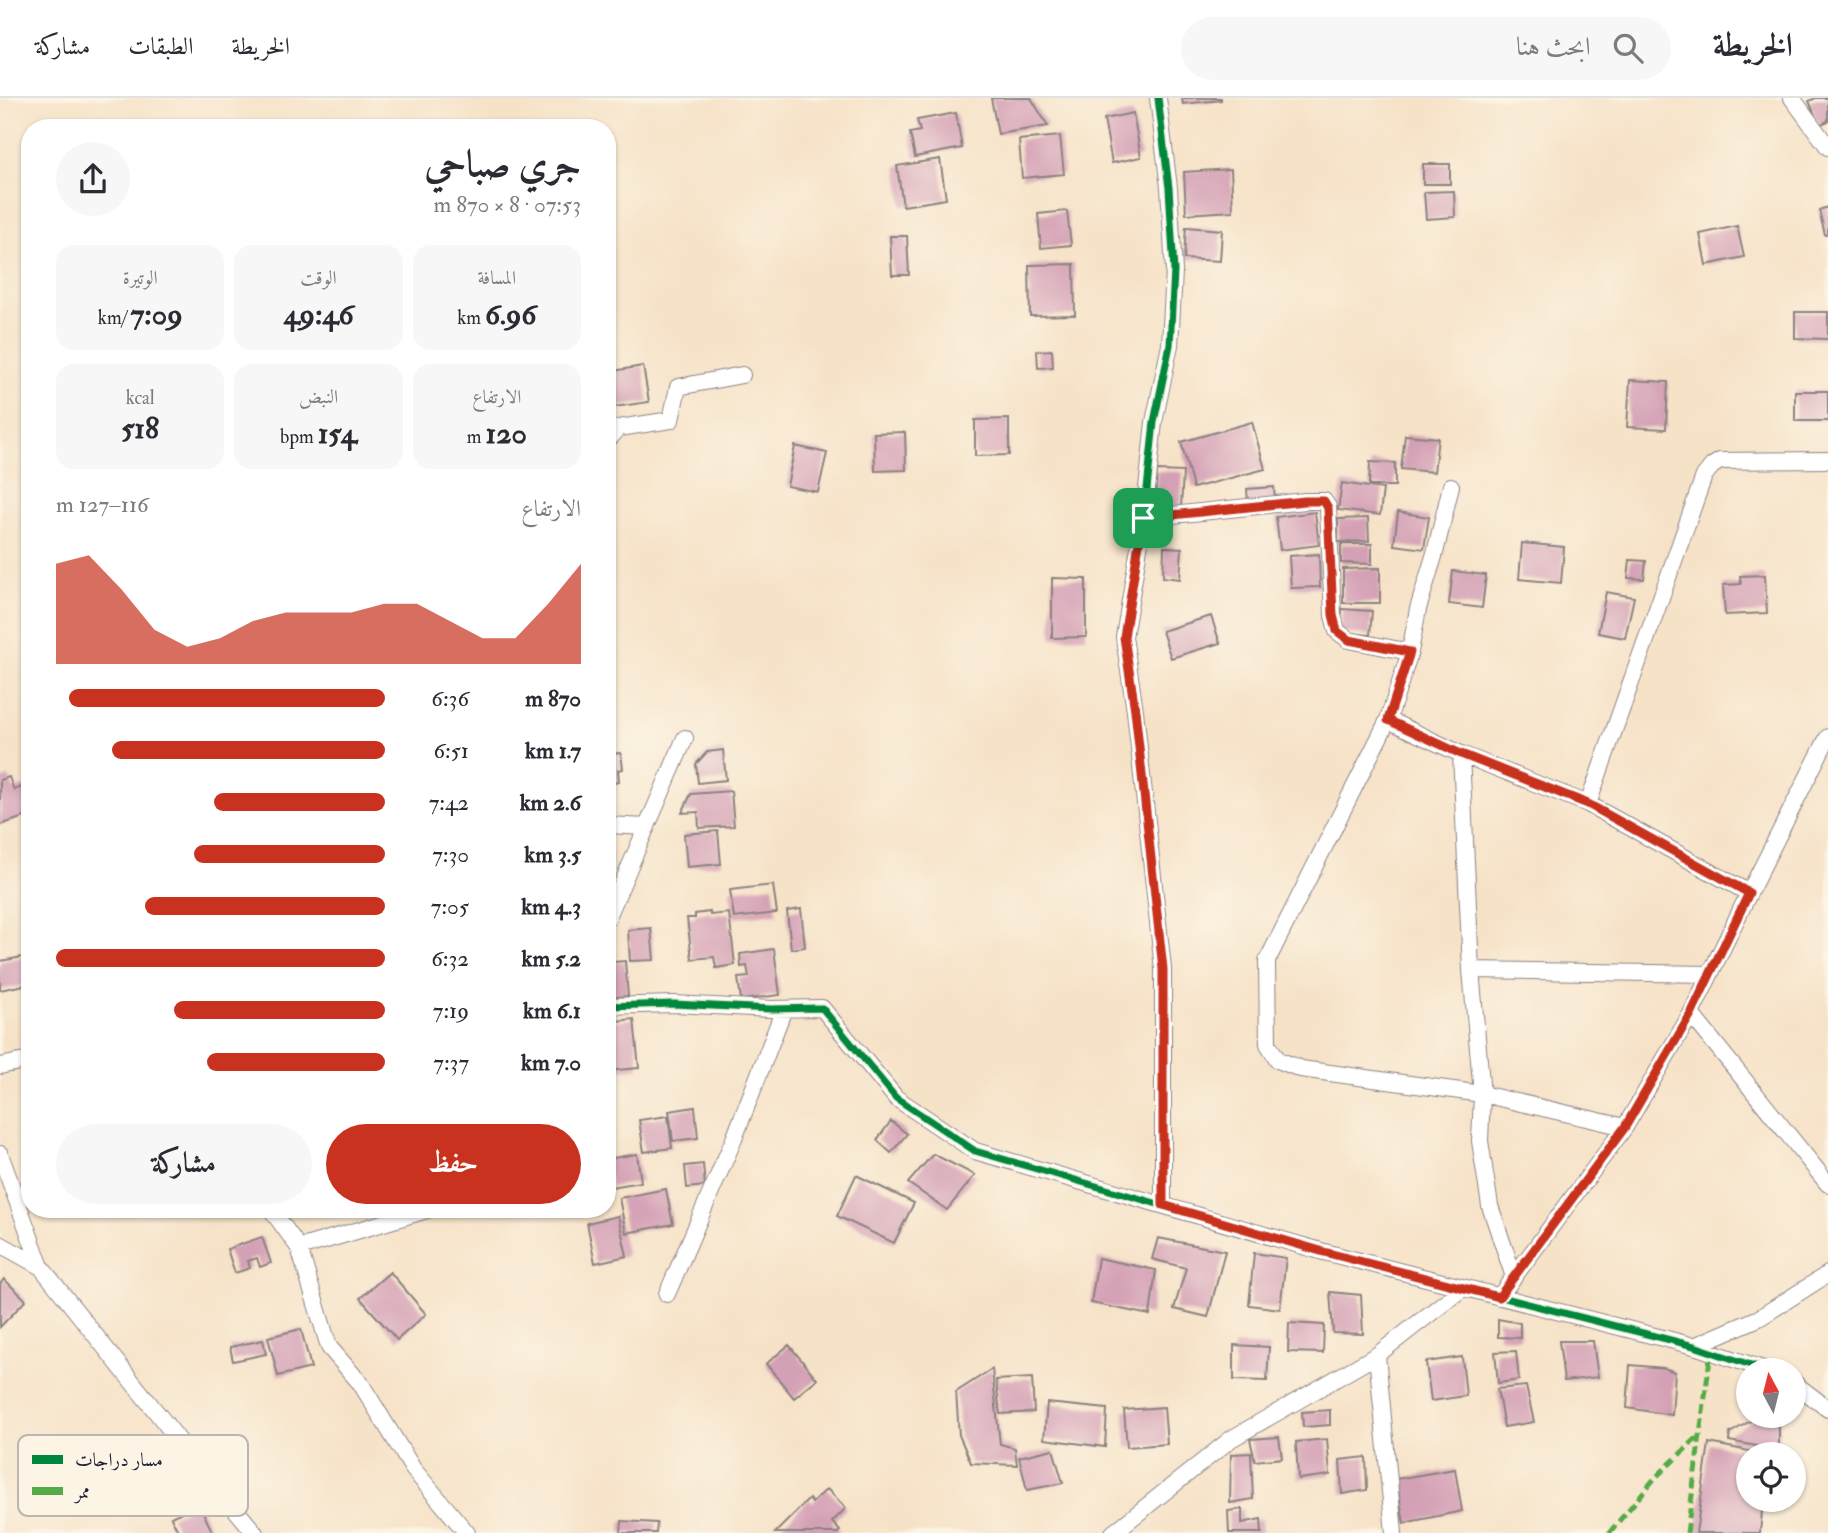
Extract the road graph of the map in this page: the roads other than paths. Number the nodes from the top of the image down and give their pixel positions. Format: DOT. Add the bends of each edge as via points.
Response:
graph roads {
  1 [pos="1158,98"];
  2 [pos="1792,98"];
  3 [pos="1828,146"];
  4 [pos="742,375"];
  5 [pos="616,431"];
  6 [pos="1828,460"];
  7 [pos="1451,486"];
  8 [pos="1143,518"];
  9 [pos="1410,652"];
  10 [pos="1388,720"];
  11 [pos="1828,737"];
  12 [pos="685,738"];
  13 [pos="1461,754"];
  14 [pos="1588,804"];
  15 [pos="616,825"];
  16 [pos="647,827"];
  17 [pos="1749,893"];
  18 [pos="616,898"];
  19 [pos="1471,970"];
  20 [pos="1710,974"];
  21 [pos="616,1006"];
  22 [pos="783,1009"];
  23 [pos="1691,1014"];
  24 [pos="21,1062"];
  25 [pos="0,1066"];
  26 [pos="1482,1094"];
  27 [pos="1625,1127"];
  28 [pos="0,1154"];
  29 [pos="1828,1184"];
  30 [pos="1163,1205"];
  31 [pos="21,1211"];
  32 [pos="23,1218"];
  33 [pos="277,1218"];
  34 [pos="400,1218"];
  35 [pos="0,1244"];
  36 [pos="299,1248"];
  37 [pos="41,1266"];
  38 [pos="1828,1274"];
  39 [pos="1514,1277"];
  40 [pos="1464,1287"];
  41 [pos="667,1294"];
  42 [pos="1499,1297"];
  43 [pos="1695,1346"];
  44 [pos="1377,1355"];
  45 [pos="1736,1360"];
  46 [pos="1806,1392"];
  47 [pos="1828,1409"];
  48 [pos="175,1435"];
  49 [pos="241,1516"];
  50 [pos="255,1533"];
  51 [pos="467,1533"];
  52 [pos="1113,1533"];
  53 [pos="1394,1533"];
  1 -- 8 [label="street" via="1174,271 1170,345 1154,422"];
  2 -- 3 [label="street"];
  4 -- 5 [label="street" via="678,387 671,420"];
  6 -- 14 [label="street" via="1720,461 1704,476"];
  7 -- 9 [label="street"];
  8 -- 9 [label="street" via="1324,501 1337,631 1349,640"];
  8 -- 30 [label="street" via="1124,637 1163,969"];
  9 -- 10 [label="street"];
  10 -- 13 [label="street"];
  10 -- 26 [label="street" via="1267,961 1268,1044 1278,1060 1301,1069"];
  11 -- 17 [label="street"];
  12 -- 16 [label="street"];
  13 -- 14 [label="street"];
  13 -- 19 [label="street"];
  14 -- 17 [label="street"];
  15 -- 16 [label="street"];
  16 -- 18 [label="street"];
  17 -- 20 [label="street"];
  19 -- 20 [label="street"];
  19 -- 26 [label="street"];
  20 -- 23 [label="street"];
  21 -- 22 [label="street"];
  22 -- 30 [label="street" via="822,1008 896,1098 975,1151"];
  22 -- 41 [label="street" via="734,1139"];
  23 -- 27 [label="street"];
  23 -- 29 [label="street"];
  24 -- 25 [label="street"];
  26 -- 27 [label="street"];
  26 -- 39 [label="street" via="1480,1141 1490,1206"];
  27 -- 39 [label="street"];
  28 -- 31 [label="street"];
  30 -- 40 [label="street"];
  32 -- 37 [label="street"];
  33 -- 36 [label="street"];
  34 -- 36 [label="street"];
  35 -- 37 [label="street"];
  36 -- 51 [label="street" via="329,1347 361,1384 412,1469"];
  37 -- 48 [label="street"];
  38 -- 43 [label="street" via="1759,1318"];
  39 -- 42 [label="street"];
  40 -- 42 [label="street"];
  40 -- 44 [label="street"];
  42 -- 43 [label="street"];
  43 -- 45 [label="street"];
  44 -- 52 [label="street" via="1231,1439"];
  44 -- 53 [label="street"];
  46 -- 47 [label="street"];
  49 -- 50 [label="street"];
}
